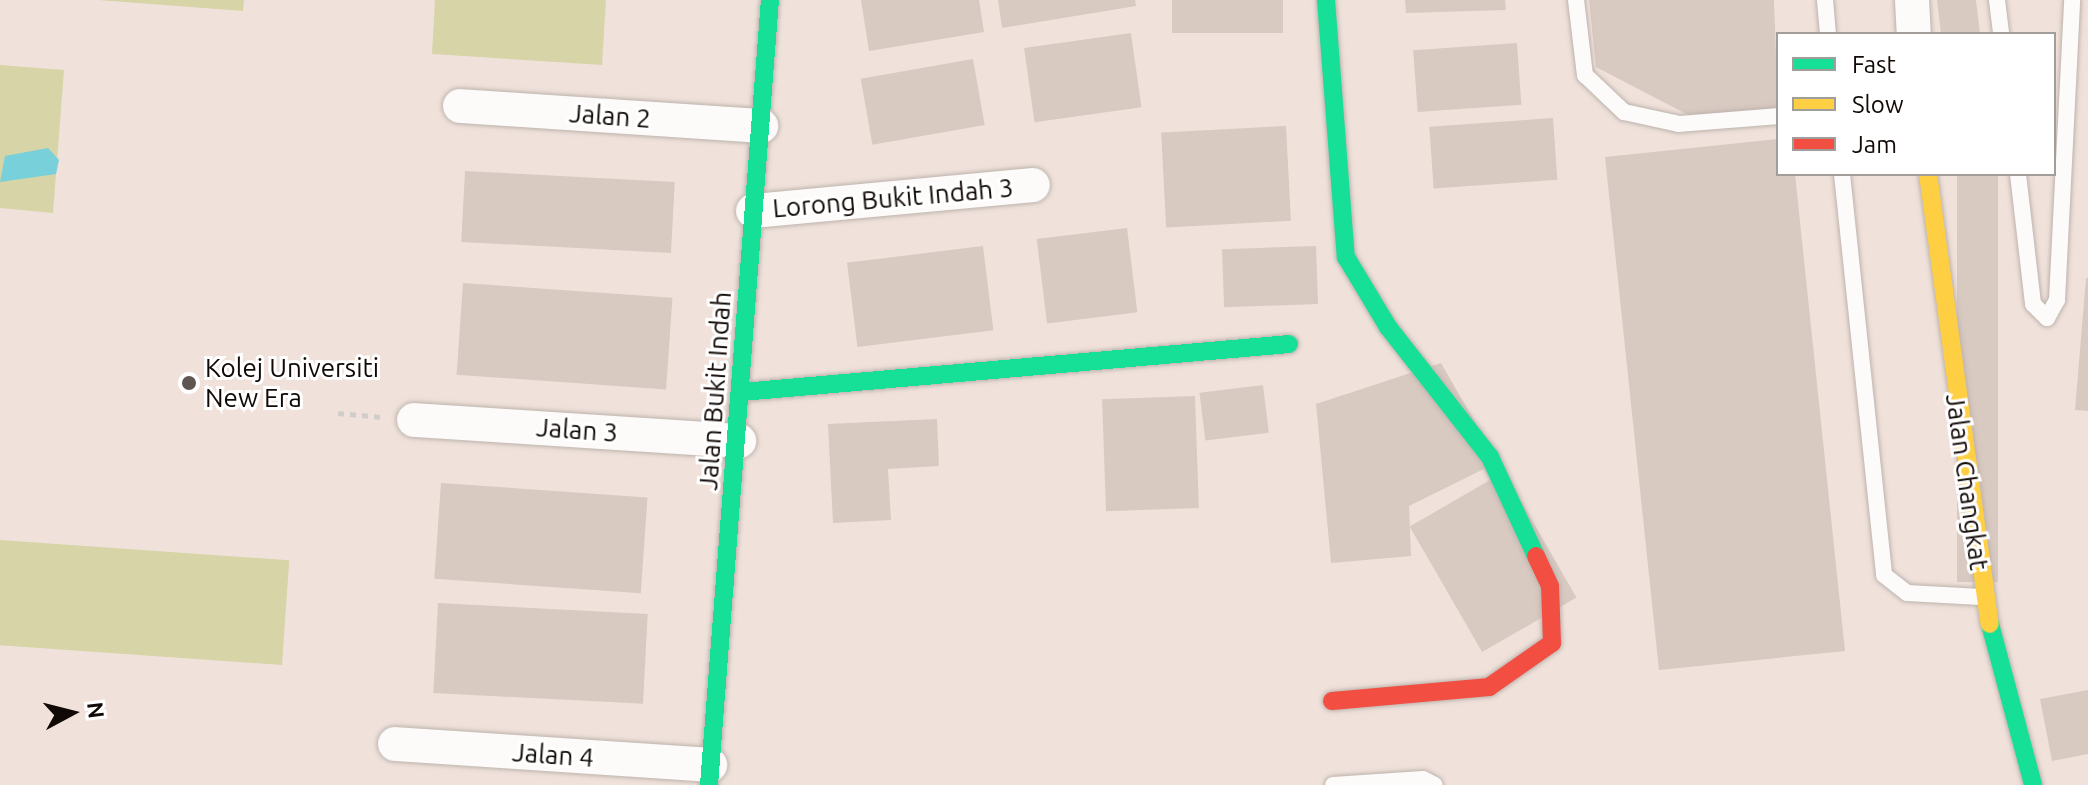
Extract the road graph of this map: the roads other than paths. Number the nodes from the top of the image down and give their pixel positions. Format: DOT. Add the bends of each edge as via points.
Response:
graph roads {
  1 [pos="770,0"];
  2 [pos="1326,0"];
  3 [pos="1576,0"];
  4 [pos="1825,0"];
  5 [pos="1912,0"];
  6 [pos="1997,0"];
  7 [pos="2072,0"];
  8 [pos="1828,32"];
  9 [pos="1914,32"];
  10 [pos="2001,32"];
  11 [pos="460,106"];
  12 [pos="1776,116"];
  13 [pos="761,126"];
  14 [pos="1842,176"];
  15 [pos="1928,176"];
  16 [pos="2018,176"];
  17 [pos="1033,185"];
  18 [pos="753,211"];
  19 [pos="1289,344"];
  20 [pos="742,392"];
  21 [pos="414,420"];
  22 [pos="739,441"];
  23 [pos="1983,597"];
  24 [pos="1332,701"];
  25 [pos="395,744"];
  26 [pos="710,775"];
  27 [pos="1333,785"];
  28 [pos="1435,785"];
  29 [pos="2033,785"];
  1 -- 13 [label="street, Jalan Bukit Indah"];
  2 -- 24 [label="street" via="1346,257 1388,327 1490,457 1550,586 1552,643 1489,687"];
  3 -- 12 [label="lane" via="1585,75 1624,112 1679,124"];
  4 -- 8 [label="lane"];
  5 -- 9 [label="street"];
  6 -- 10 [label="lane"];
  7 -- 16 [label="lane" via="2057,300 2047,318 2033,304"];
  11 -- 13 [label="street, Jalan 2"];
  13 -- 18 [label="street, Jalan Bukit Indah"];
  14 -- 23 [label="lane" via="1884,575 1907,593"];
  15 -- 23 [label="street, Jalan Changkat"];
  17 -- 18 [label="street, Lorong Bukit Indah 3"];
  18 -- 20 [label="street, Jalan Bukit Indah"];
  19 -- 20 [label="street"];
  20 -- 22 [label="street, Jalan Bukit Indah"];
  21 -- 22 [label="street, Jalan 3"];
  22 -- 26 [label="street, Jalan Bukit Indah"];
  23 -- 29 [label="street, Jalan Changkat"];
  25 -- 26 [label="street, Jalan 4"];
  27 -- 28 [label="lane" via="1423,779"];
}
